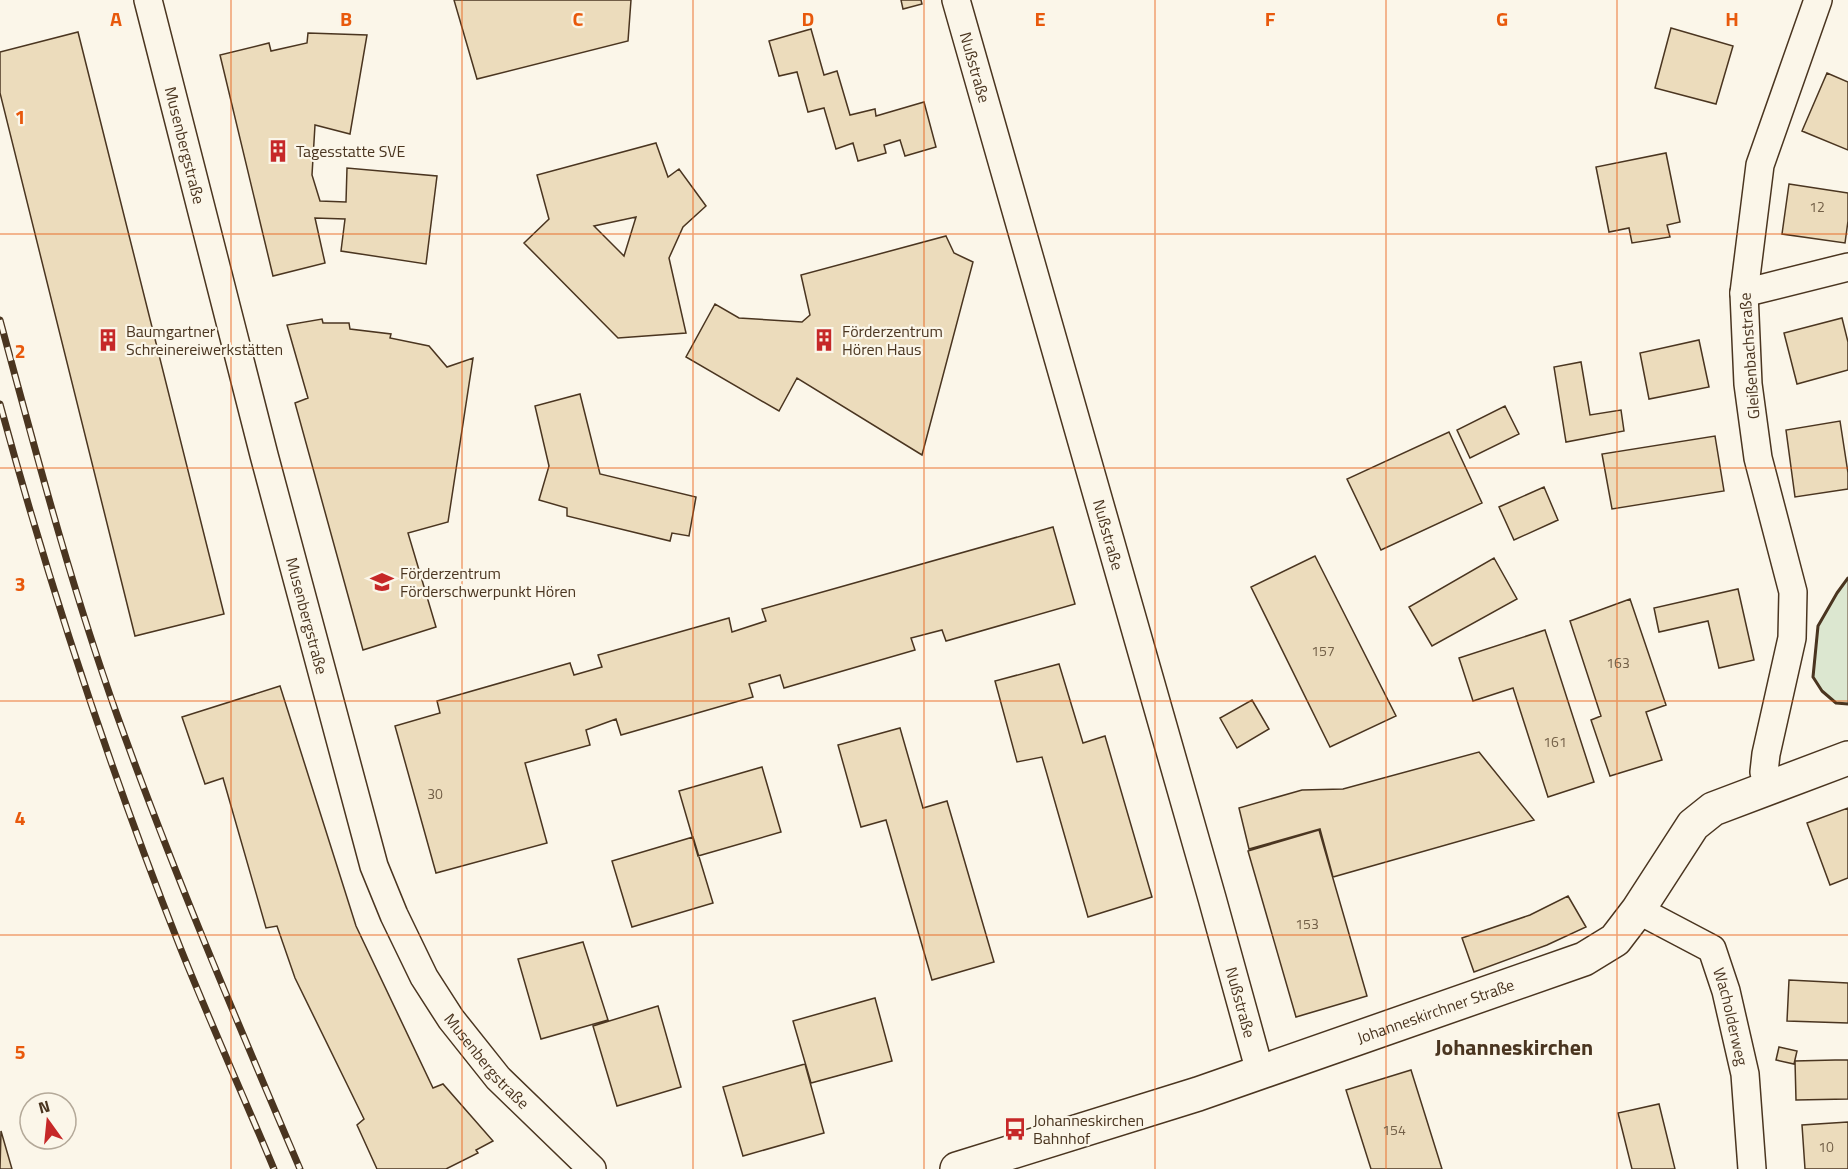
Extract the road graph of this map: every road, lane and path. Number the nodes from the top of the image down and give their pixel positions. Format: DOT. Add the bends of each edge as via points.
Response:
graph roads {
  1 [pos="148,0"];
  2 [pos="956,0"];
  3 [pos="1818,0"];
  4 [pos="1848,267"];
  5 [pos="1744,293"];
  6 [pos="1848,758"];
  7 [pos="1768,787"];
  8 [pos="1638,910"];
  9 [pos="1260,1072"];
  10 [pos="592,1169"];
  11 [pos="957,1169"];
  12 [pos="1752,1169"];
  1 -- 10 [label="street, Musenbergstraße" via="374,866 424,977 451,1019 498,1078"];
  2 -- 9 [label="street, Nußstraße"];
  3 -- 5 [label="street, Gleißenbachstraße" via="1760,165"];
  4 -- 5 [label="street"];
  5 -- 7 [label="street, Gleißenbachstraße" via="1748,384 1758,458 1793,592 1792,638 1765,763"];
  6 -- 7 [label="street, Johanneskirchner Straße"];
  7 -- 8 [label="street, Johanneskirchner Straße" via="1713,810 1693,825"];
  8 -- 9 [label="street, Johanneskirchner Straße" via="1616,940 1584,960"];
  8 -- 12 [label="street, Wacholderweg" via="1712,949 1745,1074"];
  9 -- 11 [label="street, Johanneskirchner Straße"];
}
